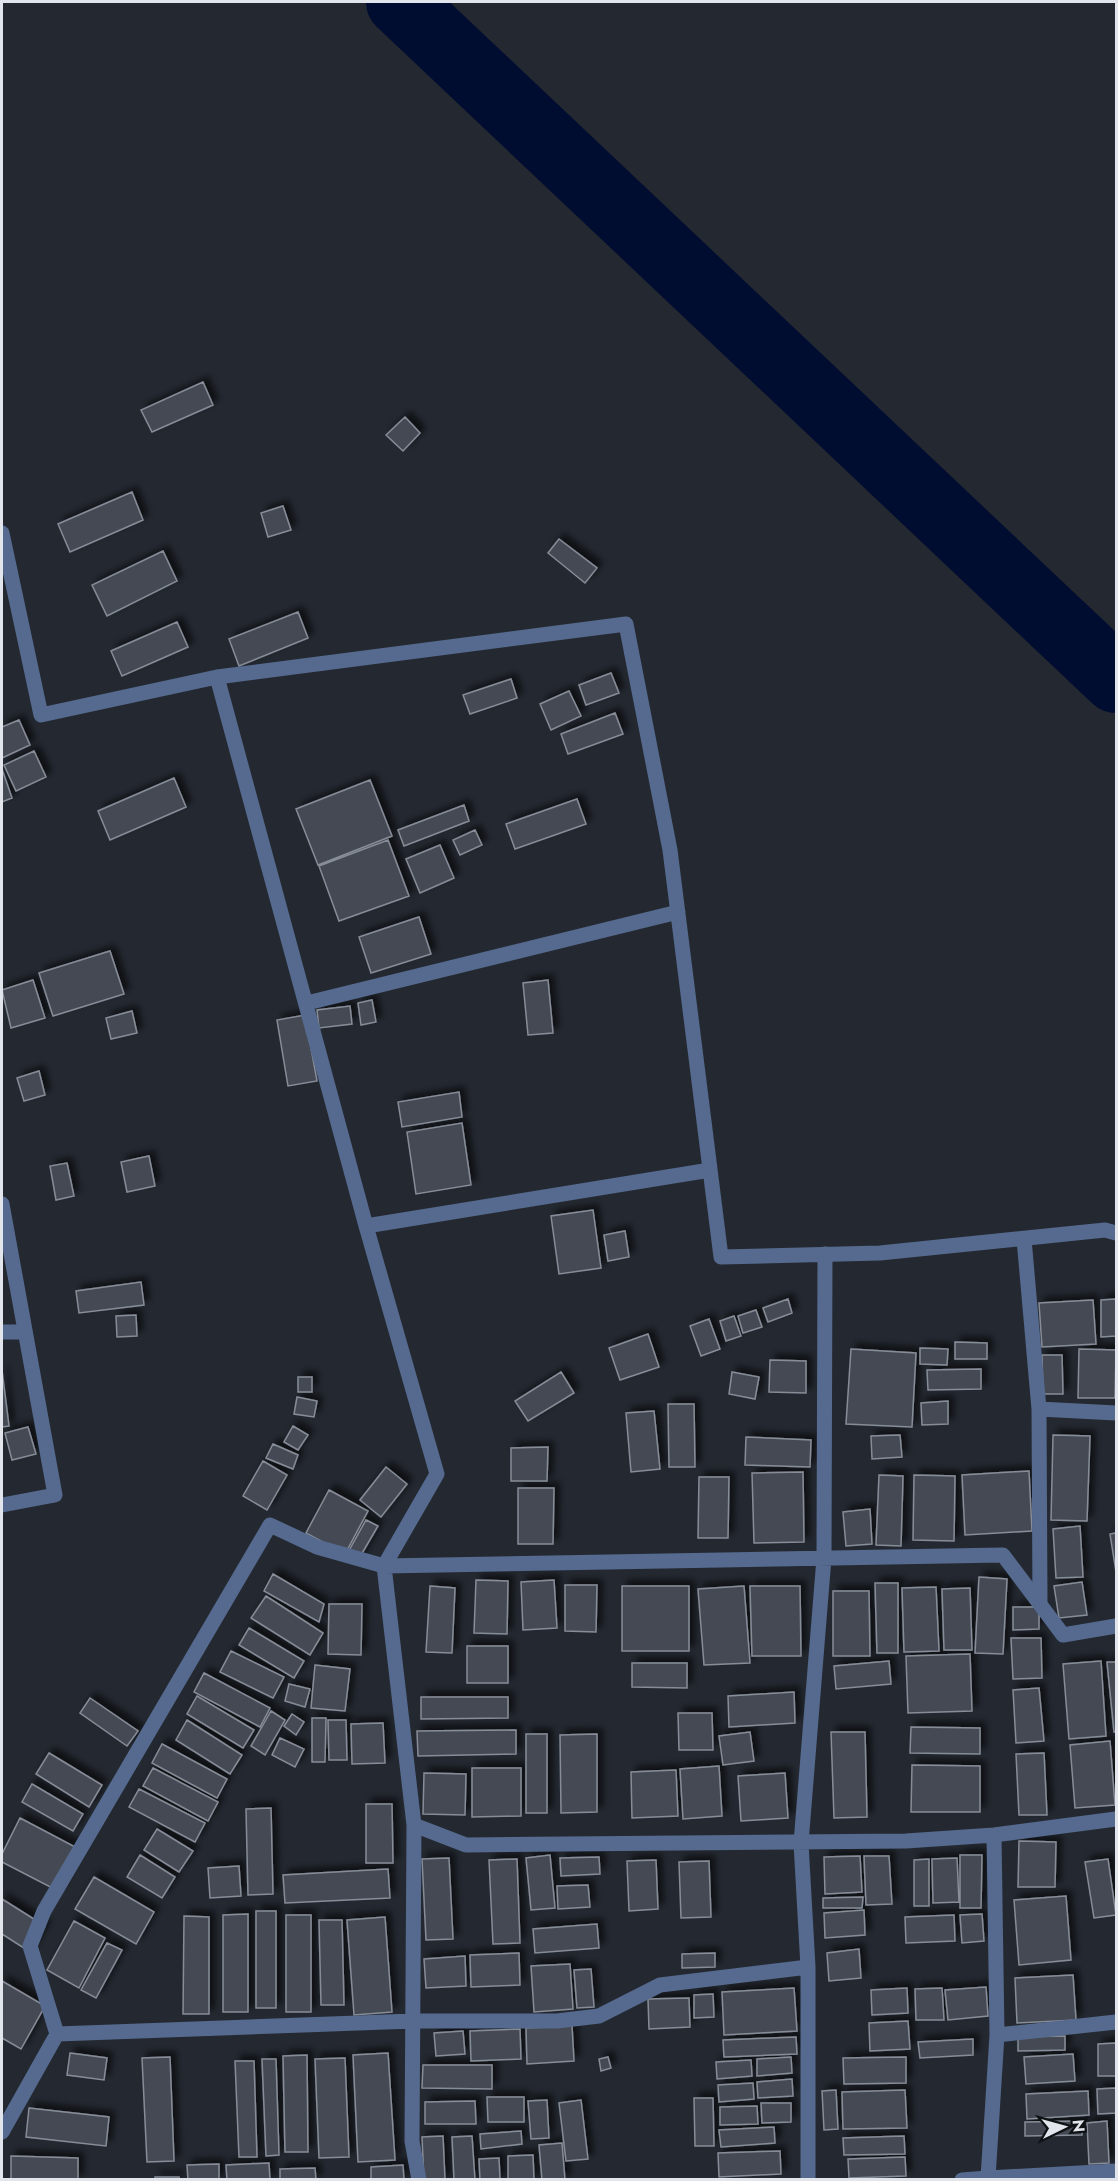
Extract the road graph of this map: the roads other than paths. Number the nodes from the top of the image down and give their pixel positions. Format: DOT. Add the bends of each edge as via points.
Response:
graph roads {
  1 [pos="2,533"];
  2 [pos="217,677"];
  3 [pos="678,912"];
  4 [pos="307,1003"];
  5 [pos="710,1170"];
  6 [pos="2,1204"];
  7 [pos="366,1226"];
  8 [pos="1116,1233"];
  9 [pos="1024,1239"];
  10 [pos="825,1254"];
  11 [pos="2,1332"];
  12 [pos="25,1332"];
  13 [pos="1039,1409"];
  14 [pos="1116,1413"];
  15 [pos="2,1505"];
  16 [pos="824,1558"];
  17 [pos="384,1566"];
  18 [pos="1040,1604"];
  19 [pos="1116,1626"];
  20 [pos="1116,1819"];
  21 [pos="414,1825"];
  22 [pos="994,1835"];
  23 [pos="801,1843"];
  24 [pos="808,1966"];
  25 [pos="413,2021"];
  26 [pos="1116,2022"];
  27 [pos="57,2034"];
  28 [pos="998,2035"];
  29 [pos="2,2132"];
  30 [pos="1116,2171"];
  31 [pos="988,2178"];
  32 [pos="419,2180"];
  33 [pos="808,2180"];
  34 [pos="962,2180"];
  1 -- 2 [label="street" via="41,715"];
  2 -- 3 [label="street" via="626,624 670,850"];
  2 -- 4 [label="street"];
  3 -- 4 [label="street"];
  3 -- 5 [label="street"];
  4 -- 7 [label="street"];
  5 -- 7 [label="street"];
  5 -- 10 [label="street" via="721,1257"];
  6 -- 12 [label="street"];
  7 -- 17 [label="street" via="436,1474"];
  8 -- 9 [label="street" via="1105,1230"];
  9 -- 10 [label="street"];
  9 -- 13 [label="street"];
  10 -- 16 [label="street"];
  11 -- 12 [label="street"];
  12 -- 15 [label="street" via="55,1495"];
  13 -- 14 [label="street"];
  13 -- 18 [label="street"];
  16 -- 17 [label="street"];
  16 -- 18 [label="street" via="1003,1555"];
  16 -- 23 [label="street"];
  17 -- 21 [label="street"];
  17 -- 27 [label="street" via="317,1547 270,1525 44,1911 30,1946"];
  18 -- 19 [label="street" via="1063,1635"];
  20 -- 22 [label="street"];
  21 -- 23 [label="street" via="466,1845"];
  21 -- 25 [label="street"];
  22 -- 23 [label="street" via="906,1842"];
  22 -- 28 [label="street"];
  23 -- 24 [label="street"];
  24 -- 25 [label="street" via="660,1985 599,2016 545,2022"];
  24 -- 33 [label="street"];
  25 -- 27 [label="street"];
  25 -- 32 [label="street" via="412,2141"];
  26 -- 28 [label="street"];
  27 -- 29 [label="street"];
  28 -- 31 [label="street"];
  30 -- 31 [label="street"];
  31 -- 34 [label="street"];
}
